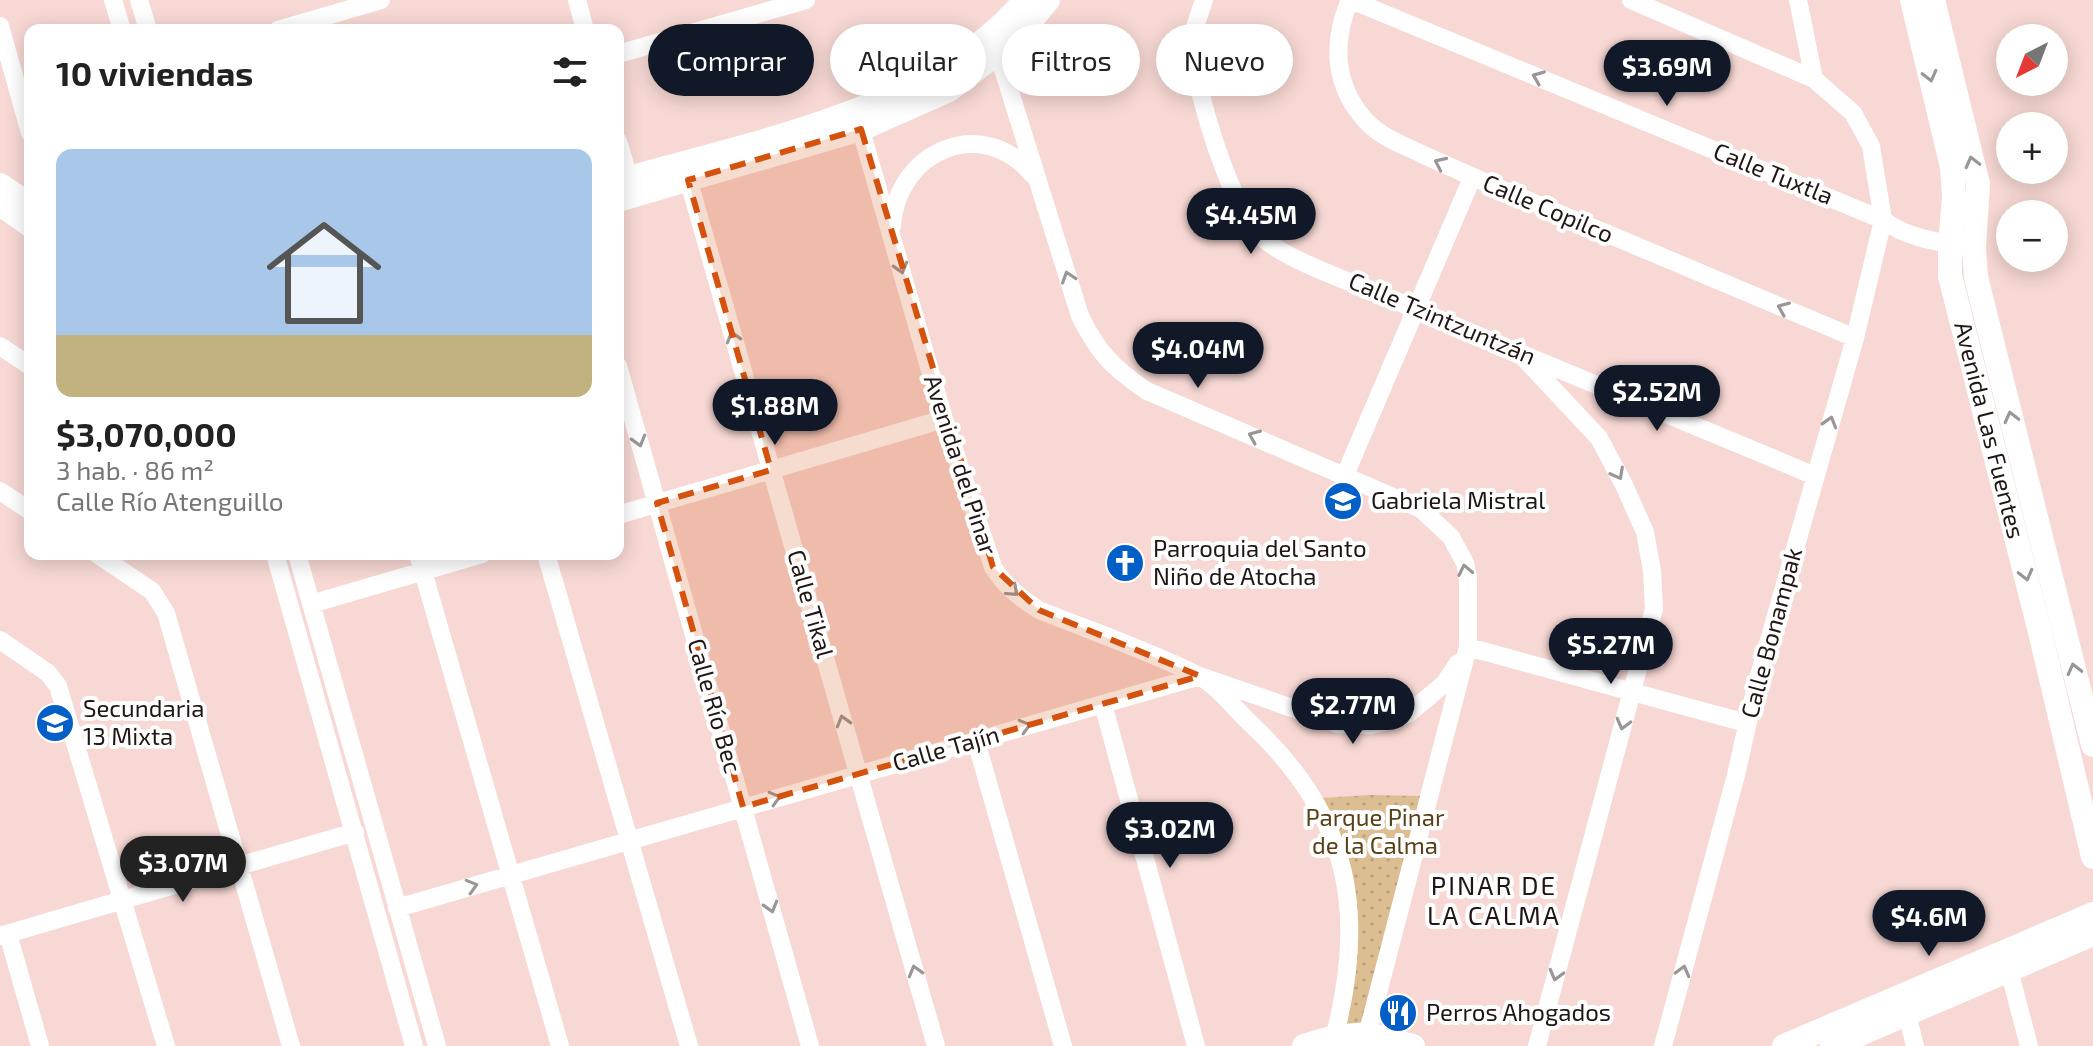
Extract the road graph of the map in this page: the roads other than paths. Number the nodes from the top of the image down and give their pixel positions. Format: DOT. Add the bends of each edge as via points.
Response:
graph roads {
  1 [pos="113,0"];
  2 [pos="139,0"];
  3 [pos="381,0"];
  4 [pos="577,0"];
  5 [pos="806,0"];
  6 [pos="1025,0"];
  7 [pos="1048,0"];
  8 [pos="1204,0"];
  9 [pos="1351,0"];
  10 [pos="1631,0"];
  11 [pos="1798,0"];
  12 [pos="1912,0"];
  13 [pos="1933,0"];
  14 [pos="120,24"];
  15 [pos="146,24"];
  16 [pos="299,24"];
  17 [pos="583,24"];
  18 [pos="0,26"];
  19 [pos="992,45"];
  20 [pos="624,52"];
  21 [pos="1814,79"];
  22 [pos="24,112"];
  23 [pos="858,121"];
  24 [pos="685,171"];
  25 [pos="1472,178"];
  26 [pos="1037,180"];
  27 [pos="624,186"];
  28 [pos="1,203"];
  29 [pos="24,205"];
  30 [pos="24,220"];
  31 [pos="1883,220"];
  32 [pos="891,234"];
  33 [pos="1962,246"];
  34 [pos="1415,309"];
  35 [pos="1855,338"];
  36 [pos="0,346"];
  37 [pos="1516,350"];
  38 [pos="24,362"];
  39 [pos="624,387"];
  40 [pos="944,419"];
  41 [pos="771,470"];
  42 [pos="1345,475"];
  43 [pos="1815,476"];
  44 [pos="0,491"];
  45 [pos="657,503"];
  46 [pos="24,507"];
  47 [pos="624,513"];
  48 [pos="106,560"];
  49 [pos="277,560"];
  50 [pos="299,560"];
  51 [pos="441,560"];
  52 [pos="548,560"];
  53 [pos="421,563"];
  54 [pos="311,604"];
  55 [pos="0,640"];
  56 [pos="1468,647"];
  57 [pos="1200,676"];
  58 [pos="1631,692"];
  59 [pos="1103,704"];
  60 [pos="1746,723"];
  61 [pos="976,741"];
  62 [pos="2093,745"];
  63 [pos="858,774"];
  64 [pos="743,807"];
  65 [pos="355,832"];
  66 [pos="629,840"];
  67 [pos="2093,857"];
  68 [pos="238,866"];
  69 [pos="509,875"];
  70 [pos="123,900"];
  71 [pos="397,908"];
  72 [pos="2093,914"];
  73 [pos="2093,934"];
  74 [pos="4,935"];
  75 [pos="2009,970"];
  76 [pos="1904,1005"];
  77 [pos="1366,1040"];
  78 [pos="1333,1042"];
  79 [pos="40,1046"];
  80 [pos="166,1046"];
  81 [pos="291,1046"];
  82 [pos="414,1046"];
  83 [pos="437,1046"];
  84 [pos="560,1046"];
  85 [pos="689,1046"];
  86 [pos="810,1046"];
  87 [pos="936,1046"];
  88 [pos="1063,1046"];
  89 [pos="1196,1046"];
  90 [pos="1304,1046"];
  91 [pos="1413,1046"];
  92 [pos="1537,1046"];
  93 [pos="1663,1046"];
  94 [pos="1784,1046"];
  95 [pos="1832,1046"];
  96 [pos="1915,1046"];
  97 [pos="2029,1046"];
  1 -- 14 [label="street"];
  2 -- 15 [label="street"];
  3 -- 16 [label="street"];
  4 -- 17 [label="street"];
  5 -- 20 [label="street"];
  6 -- 19 [label="street"];
  7 -- 19 [label="street" via="1030,22"];
  8 -- 34 [label="street, Calle Tzintzuntzán" via="1191,44 1206,115 1248,221 1264,240 1288,254"];
  25 -- 9 [label="street, Calle Copilco, one-way" via="1383,136 1353,102 1337,55"];
  31 -- 9 [label="street, Calle Tuxtla, one-way"];
  10 -- 21 [label="street"];
  11 -- 21 [label="street"];
  12 -- 33 [label="street, Avenida Las Fuentes, one-way" via="1952,167"];
  33 -- 13 [label="street, Avenida Las Fuentes, one-way" via="1978,184"];
  18 -- 22 [label="street"];
  19 -- 23 [label="street" via="949,90"];
  19 -- 26 [label="street"];
  21 -- 31 [label="street" via="1853,113 1863,129 1871,146"];
  23 -- 24 [label="street"];
  23 -- 32 [label="street, Avenida del Pinar"];
  24 -- 27 [label="street"];
  41 -- 24 [label="street, Calle Tikal, one-way"];
  25 -- 34 [label="street"];
  35 -- 25 [label="street, Calle Copilco, one-way"];
  26 -- 32 [label="street, Avenida del Pinar" via="1020,159 985,146 941,149 907,181 895,206"];
  42 -- 26 [label="street, one-way" via="1147,391 1119,373 1096,348 1080,316"];
  28 -- 29 [label="street"];
  28 -- 30 [label="street"];
  31 -- 33 [label="street, Calle Tuxtla" via="1915,238"];
  31 -- 35 [label="street, Calle Bonampak"];
  32 -- 40 [label="street, Avenida del Pinar, one-way"];
  62 -- 33 [label="street, Avenida Las Fuentes, one-way" via="1976,277"];
  33 -- 67 [label="street, Avenida Las Fuentes, one-way" via="1950,276"];
  34 -- 37 [label="street, Calle Tzintzuntzán"];
  34 -- 42 [label="street"];
  43 -- 35 [label="street, Calle Bonampak, one-way"];
  36 -- 38 [label="street"];
  37 -- 43 [label="street, Calle Tzintzuntzán"];
  37 -- 58 [label="street, one-way" via="1599,438 1645,532 1654,609"];
  39 -- 45 [label="street, Calle Río Bec, one-way"];
  40 -- 41 [label="street"];
  40 -- 57 [label="street, Avenida del Pinar, one-way" via="993,567 1009,588 1039,610"];
  41 -- 45 [label="street"];
  63 -- 41 [label="street, Calle Tikal, one-way"];
  56 -- 42 [label="street, one-way" via="1468,577 1451,537 1421,509"];
  43 -- 60 [label="street, Calle Bonampak"];
  44 -- 46 [label="street"];
  45 -- 47 [label="street"];
  45 -- 64 [label="street, Calle Río Bec"];
  48 -- 68 [label="street" via="152,591 166,613"];
  49 -- 65 [label="street"];
  50 -- 54 [label="street"];
  51 -- 53 [label="street"];
  52 -- 66 [label="street"];
  53 -- 54 [label="street"];
  53 -- 69 [label="street"];
  54 -- 71 [label="street"];
  55 -- 70 [label="street" via="58,686"];
  56 -- 57 [label="street" via="1444,684 1426,700 1408,714 1371,725 1338,724"];
  56 -- 58 [label="street"];
  56 -- 77 [label="street"];
  57 -- 59 [label="street, Calle Tajín"];
  57 -- 78 [label="street, Avenida del Pinar" via="1293,767 1332,835 1347,892 1351,940"];
  58 -- 60 [label="street"];
  58 -- 92 [label="street, one-way"];
  61 -- 59 [label="street, Calle Tajín, one-way"];
  59 -- 89 [label="street"];
  93 -- 60 [label="street, Calle Bonampak, one-way"];
  61 -- 63 [label="street, Calle Tajín"];
  61 -- 88 [label="street"];
  64 -- 63 [label="street, Calle Tajín, one-way"];
  87 -- 63 [label="street, Calle Tikal, one-way"];
  64 -- 66 [label="street, Calle Tajín"];
  64 -- 86 [label="street, Calle Río Bec, one-way"];
  65 -- 68 [label="street"];
  65 -- 82 [label="street"];
  66 -- 69 [label="street, Calle Tajín"];
  66 -- 85 [label="street"];
  68 -- 70 [label="street"];
  68 -- 81 [label="street"];
  71 -- 69 [label="street, Calle Tajín, one-way"];
  69 -- 84 [label="street"];
  70 -- 74 [label="street"];
  70 -- 80 [label="street"];
  71 -- 83 [label="street"];
  72 -- 76 [label="street"];
  73 -- 75 [label="street"];
  74 -- 79 [label="street"];
  75 -- 76 [label="street"];
  75 -- 97 [label="street"];
  76 -- 94 [label="street"];
  76 -- 95 [label="street"];
  76 -- 96 [label="street"];
  77 -- 78 [label="street"];
  77 -- 91 [label="street"];
  78 -- 90 [label="street"];
}
